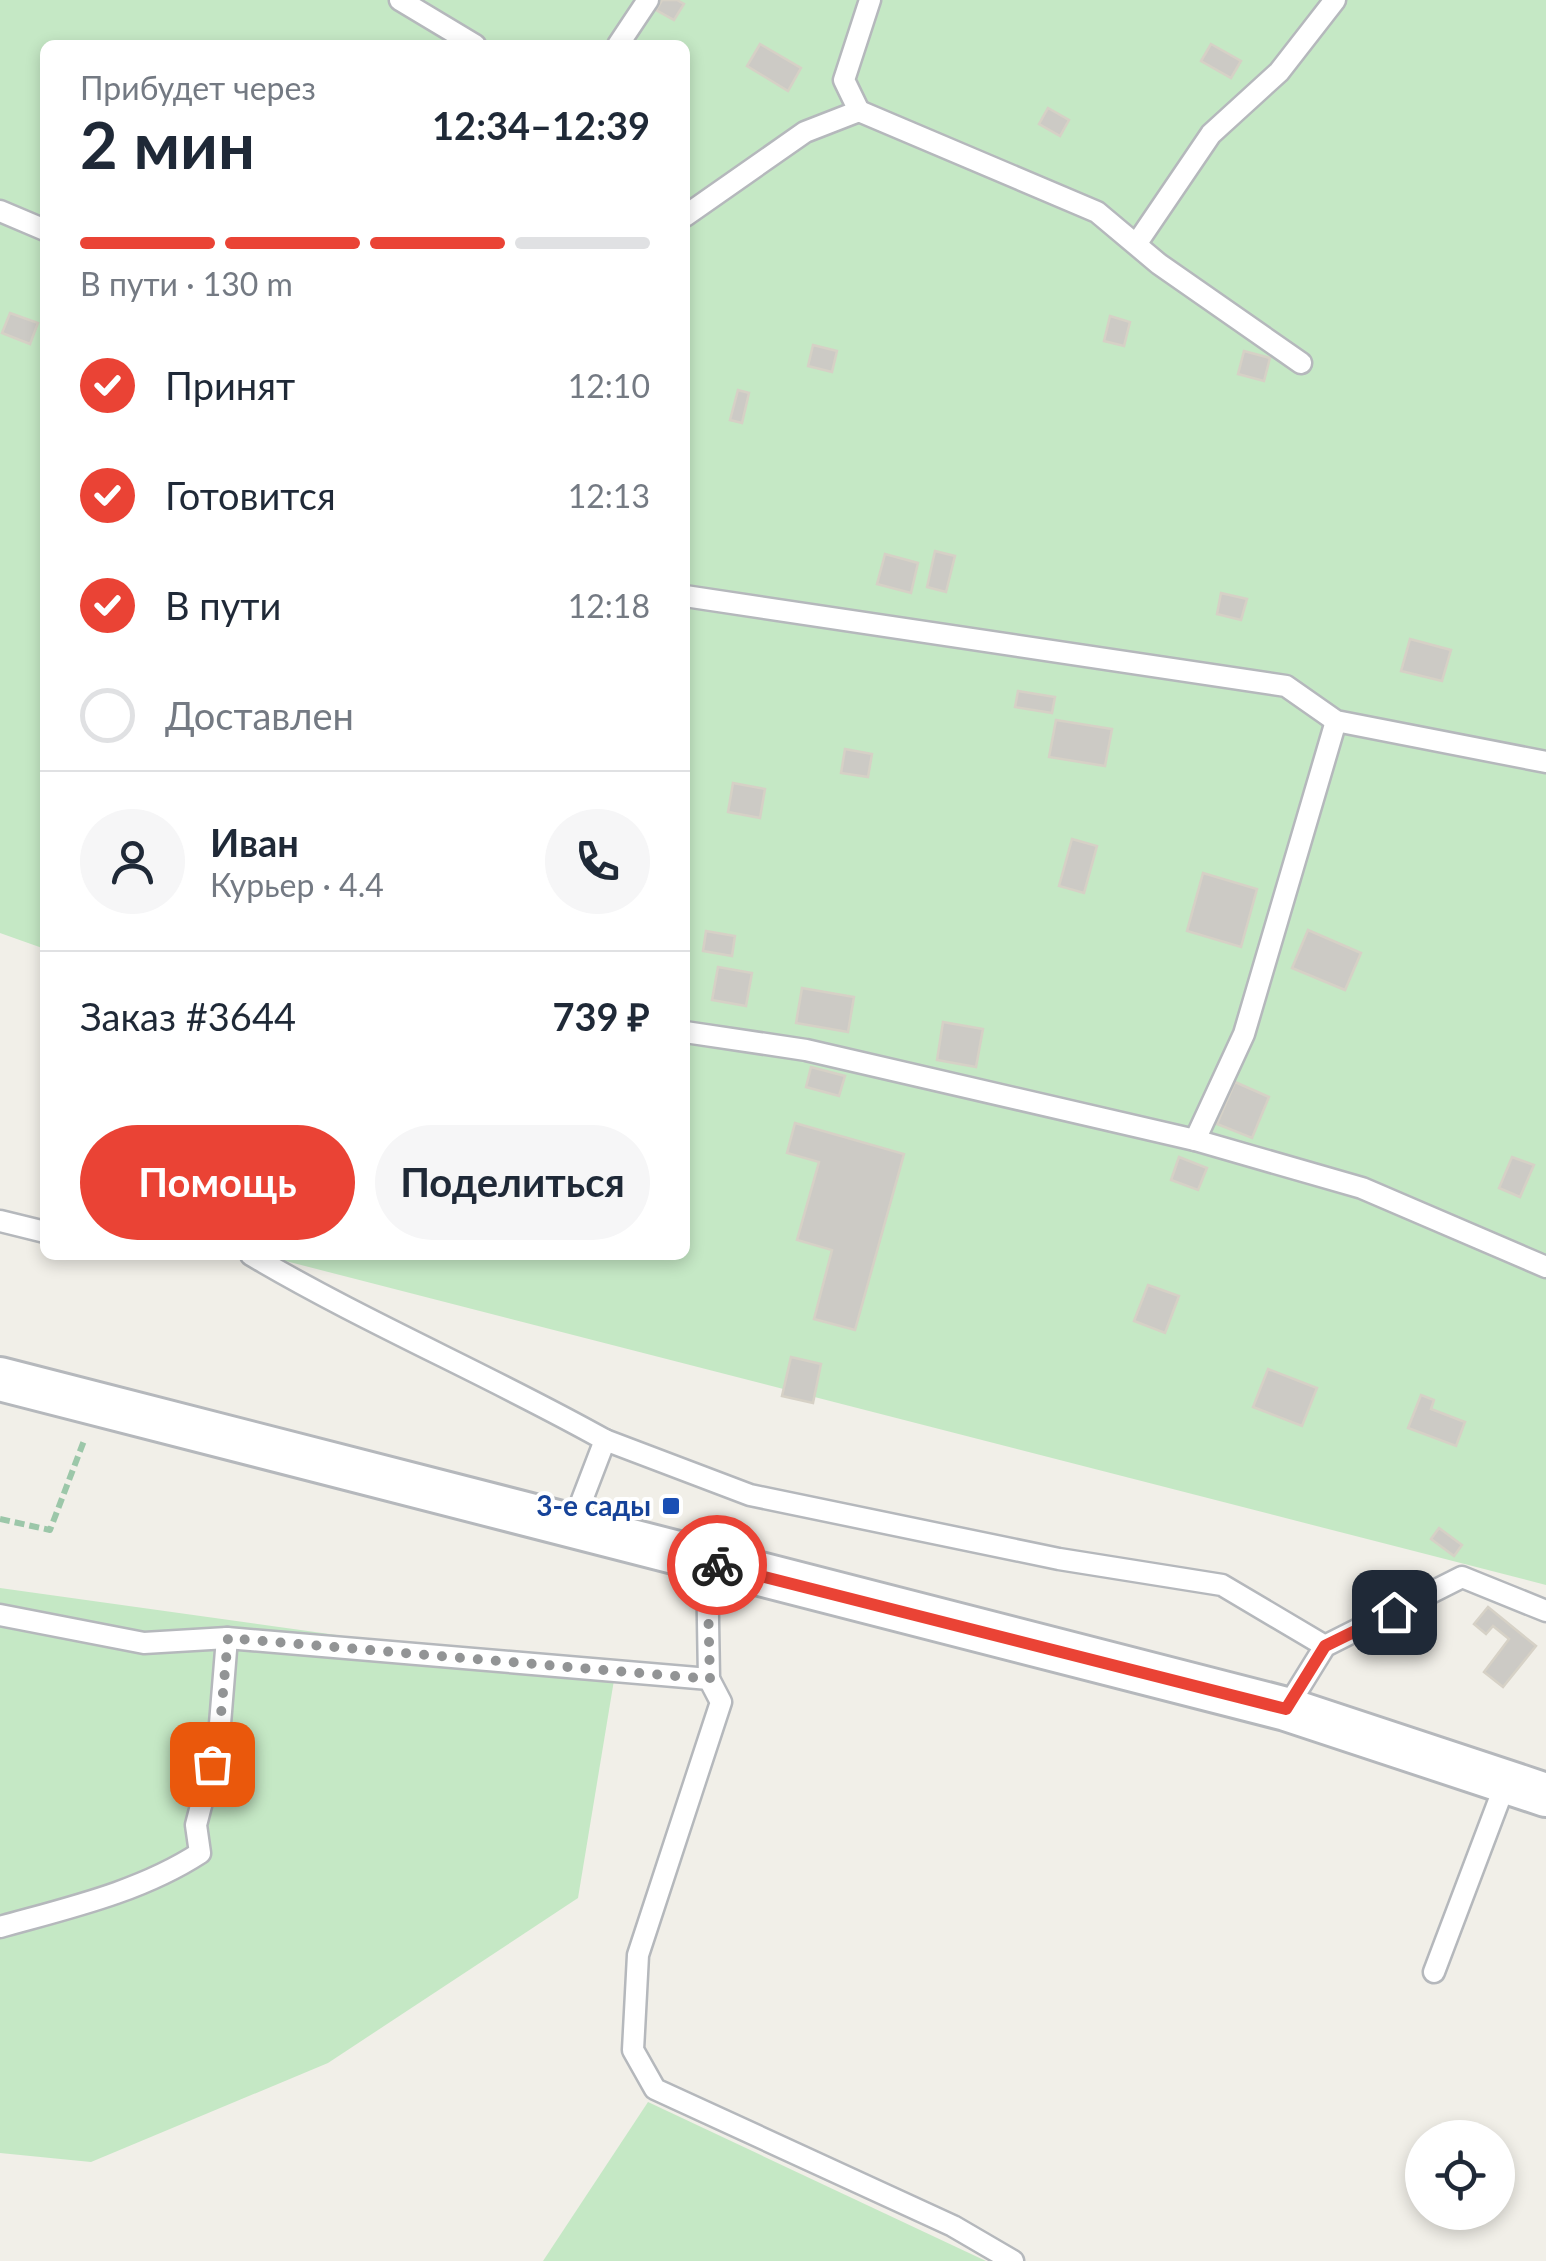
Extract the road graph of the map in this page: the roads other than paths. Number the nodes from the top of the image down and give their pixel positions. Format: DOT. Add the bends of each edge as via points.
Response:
graph roads {
  1 [pos="400,0"];
  2 [pos="648,0"];
  3 [pos="870,0"];
  4 [pos="1335,0"];
  5 [pos="467,40"];
  6 [pos="621,40"];
  7 [pos="860,111"];
  8 [pos="0,211"];
  9 [pos="690,212"];
  10 [pos="40,228"];
  11 [pos="1137,243"];
  12 [pos="1301,364"];
  13 [pos="690,597"];
  14 [pos="1336,721"];
  15 [pos="1546,762"];
  16 [pos="690,1033"];
  17 [pos="1195,1140"];
  18 [pos="0,1221"];
  19 [pos="40,1231"];
  20 [pos="260,1260"];
  21 [pos="1546,1268"];
  22 [pos="0,1380"];
  23 [pos="605,1440"];
  24 [pos="572,1526"];
  25 [pos="707,1563"];
  26 [pos="1546,1611"];
  27 [pos="0,1614"];
  28 [pos="228,1638"];
  29 [pos="1325,1646"];
  30 [pos="710,1679"];
  31 [pos="1286,1709"];
  32 [pos="1506,1782"];
  33 [pos="1546,1795"];
  34 [pos="0,1927"];
  35 [pos="1434,1972"];
  36 [pos="1012,2261"];
  1 -- 5 [label="lane"];
  2 -- 6 [label="lane"];
  3 -- 7 [label="lane" via="844,80"];
  4 -- 11 [label="lane" via="1279,72 1210,134"];
  7 -- 9 [label="lane" via="805,132"];
  7 -- 11 [label="lane" via="1097,212"];
  8 -- 10 [label="lane"];
  11 -- 12 [label="lane"];
  13 -- 14 [label="lane" via="1286,686"];
  14 -- 15 [label="lane"];
  14 -- 17 [label="lane" via="1244,1034"];
  16 -- 17 [label="lane" via="806,1050"];
  17 -- 21 [label="lane" via="1362,1188"];
  18 -- 19 [label="lane"];
  20 -- 23 [label="lane"];
  22 -- 24 [label="street"];
  23 -- 24 [label="lane"];
  23 -- 29 [label="lane" via="750,1495 1222,1585"];
  24 -- 25 [label="street"];
  25 -- 30 [label="lane"];
  25 -- 31 [label="street"];
  26 -- 29 [label="lane" via="1462,1577"];
  27 -- 28 [label="lane" via="144,1643"];
  28 -- 30 [label="lane"];
  28 -- 34 [label="lane" via="219,1736 196,1825 200,1853 171,1872"];
  29 -- 31 [label="lane"];
  30 -- 36 [label="lane" via="721,1702 638,1955 633,2050 655,2089 953,2226"];
  31 -- 32 [label="street"];
  32 -- 33 [label="street"];
  32 -- 35 [label="lane"];
}
